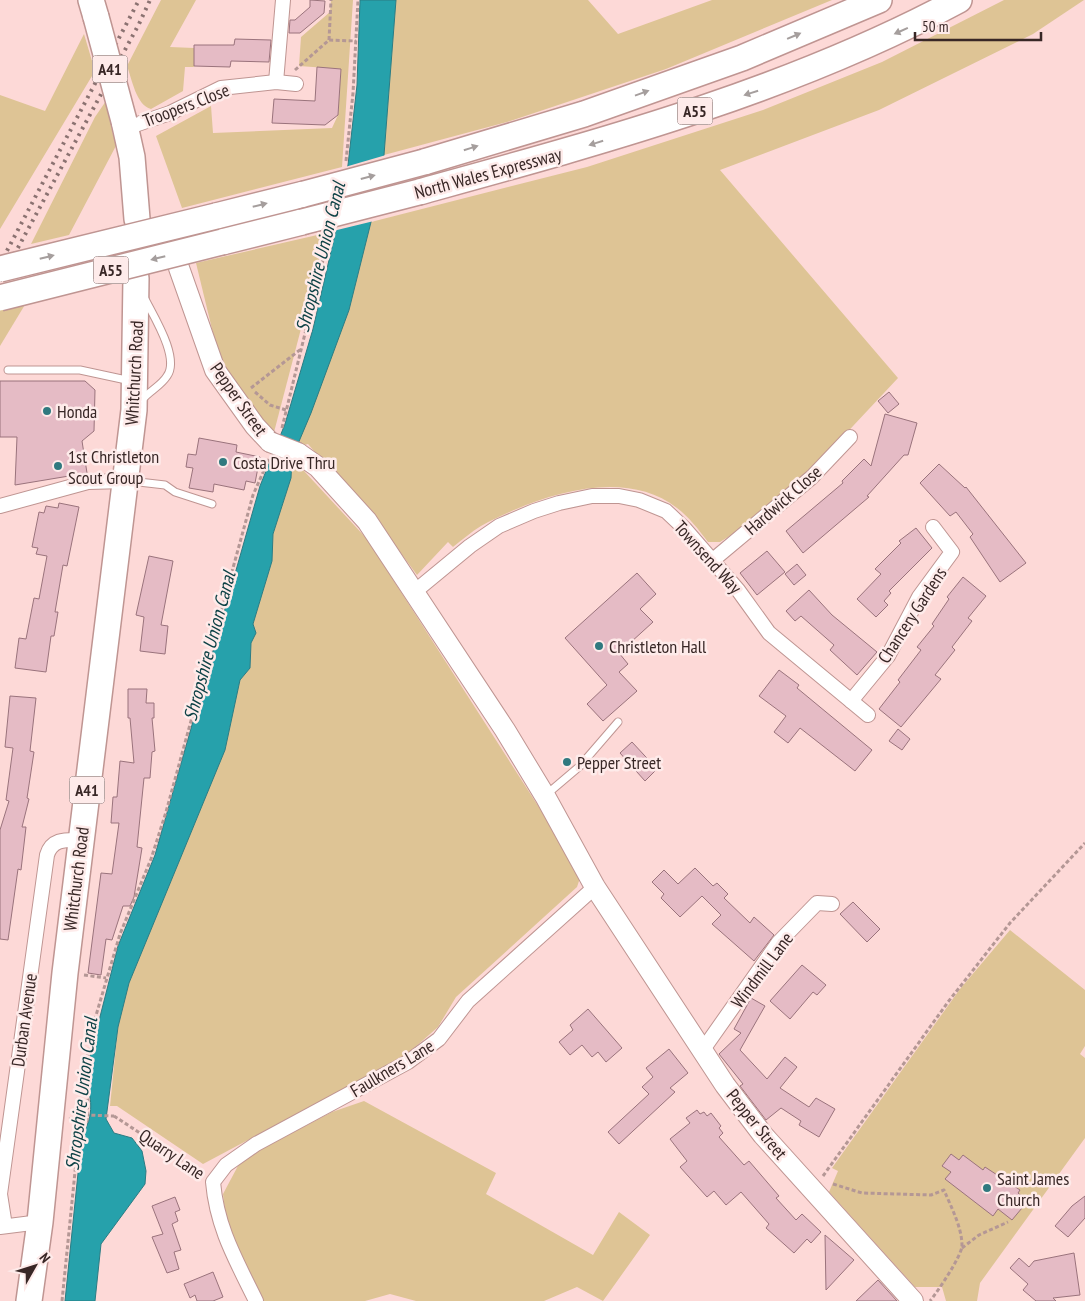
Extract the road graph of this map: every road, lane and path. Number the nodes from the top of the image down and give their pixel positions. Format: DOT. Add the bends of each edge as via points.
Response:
graph roads {
  1 [pos="283,0"];
  2 [pos="331,0"];
  3 [pos="358,0"];
  4 [pos="878,0"];
  5 [pos="959,0"];
  6 [pos="94,8"];
  7 [pos="329,40"];
  8 [pos="356,41"];
  9 [pos="279,82"];
  10 [pos="296,84"];
  11 [pos="125,124"];
  12 [pos="346,167"];
  13 [pos="137,219"];
  14 [pos="330,232"];
  15 [pos="179,268"];
  16 [pos="0,269"];
  17 [pos="137,281"];
  18 [pos="0,298"];
  19 [pos="301,349"];
  20 [pos="8,370"];
  21 [pos="136,382"];
  22 [pos="251,388"];
  23 [pos="134,410"];
  24 [pos="850,437"];
  25 [pos="275,441"];
  26 [pos="125,481"];
  27 [pos="212,504"];
  28 [pos="0,506"];
  29 [pos="933,527"];
  30 [pos="713,560"];
  31 [pos="413,594"];
  32 [pos="851,701"];
  33 [pos="868,715"];
  34 [pos="618,722"];
  35 [pos="545,796"];
  36 [pos="81,840"];
  37 [pos="1085,843"];
  38 [pos="595,887"];
  39 [pos="832,904"];
  40 [pos="702,1051"];
  41 [pos="78,1118"];
  42 [pos="213,1182"];
  43 [pos="815,1185"];
  44 [pos="40,1222"];
  45 [pos="1008,1222"];
  46 [pos="2,1227"];
  47 [pos="962,1248"];
  48 [pos="29,1301"];
  49 [pos="62,1301"];
  50 [pos="256,1301"];
  51 [pos="913,1301"];
  52 [pos="930,1301"];
  1 -- 9 [label="street"];
  2 -- 7 [label="path"];
  3 -- 8 [label="path"];
  16 -- 4 [label="highway, North Wales Expressway / A55, one-way, bridge" via="304,194 594,111 742,58"];
  5 -- 18 [label="highway, North Wales Expressway / A55, one-way, bridge" via="906,29 767,88 594,144 419,192"];
  6 -- 11 [label="highway, A41, bridge"];
  7 -- 8 [label="path"];
  7 -- 9 [label="path"];
  8 -- 12 [label="path"];
  9 -- 10 [label="street, Troopers Close"];
  9 -- 11 [label="street, Troopers Close" via="221,88 157,118"];
  11 -- 13 [label="highway, A41" via="132,157"];
  14 -- 19 [label="path"];
  15 -- 25 [label="street, Pepper Street" via="214,370 255,426"];
  17 -- 21 [label="highway, Whitchurch Road / A41"];
  17 -- 23 [label="lane" via="163,335 172,366 167,377"];
  19 -- 22 [label="path"];
  19 -- 25 [label="path"];
  20 -- 21 [label="lane" via="80,370"];
  21 -- 23 [label="highway, Whitchurch Road / A41"];
  23 -- 26 [label="highway, Whitchurch Road / A41"];
  24 -- 30 [label="street, Hardwick Close" via="812,477"];
  25 -- 31 [label="street, Pepper Street, bridge" via="318,467 367,521"];
  25 -- 49 [label="path" via="253,496 166,812 120,934 92,1028 83,1085 88,1100 87,1122 81,1129 73,1180"];
  26 -- 27 [label="lane" via="165,485 175,492"];
  26 -- 28 [label="street" via="88,482"];
  26 -- 36 [label="highway, Whitchurch Road / A41"];
  29 -- 32 [label="street, Chancery Gardens" via="952,552 919,597 888,656"];
  30 -- 31 [label="street, Townsend Way" via="666,511 620,496 592,496 551,505 499,526"];
  30 -- 32 [label="street, Townsend Way" via="770,633"];
  31 -- 35 [label="street, Pepper Street" via="505,730"];
  32 -- 33 [label="street, Townsend Way"];
  34 -- 35 [label="lane" via="580,766"];
  35 -- 38 [label="street, Pepper Street"];
  36 -- 44 [label="highway, Whitchurch Road / A41"];
  36 -- 46 [label="street, Durban Avenue" via="55,842 47,855 0,1194"];
  37 -- 43 [label="path" via="1010,924 948,1002"];
  38 -- 40 [label="street, Pepper Street"];
  38 -- 42 [label="street, Faulkners Lane" via="468,1001 439,1039 408,1062 256,1144 226,1164"];
  39 -- 40 [label="street, Windmill Lane" via="817,903 778,943"];
  40 -- 43 [label="street, Pepper Street" via="764,1135"];
  41 -- 42 [label="path, Quarry Lane, bridge" via="78,1108 86,1115 114,1116 187,1161"];
  42 -- 50 [label="street, Quarry Lane" via="215,1208 226,1242"];
  43 -- 47 [label="path" via="862,1193 931,1195 944,1190 956,1219"];
  43 -- 51 [label="street, Pepper Street"];
  44 -- 46 [label="street"];
  44 -- 48 [label="highway, Whitchurch Road / A41"];
  45 -- 47 [label="path" via="979,1235"];
  47 -- 52 [label="path" via="942,1287"];
}
